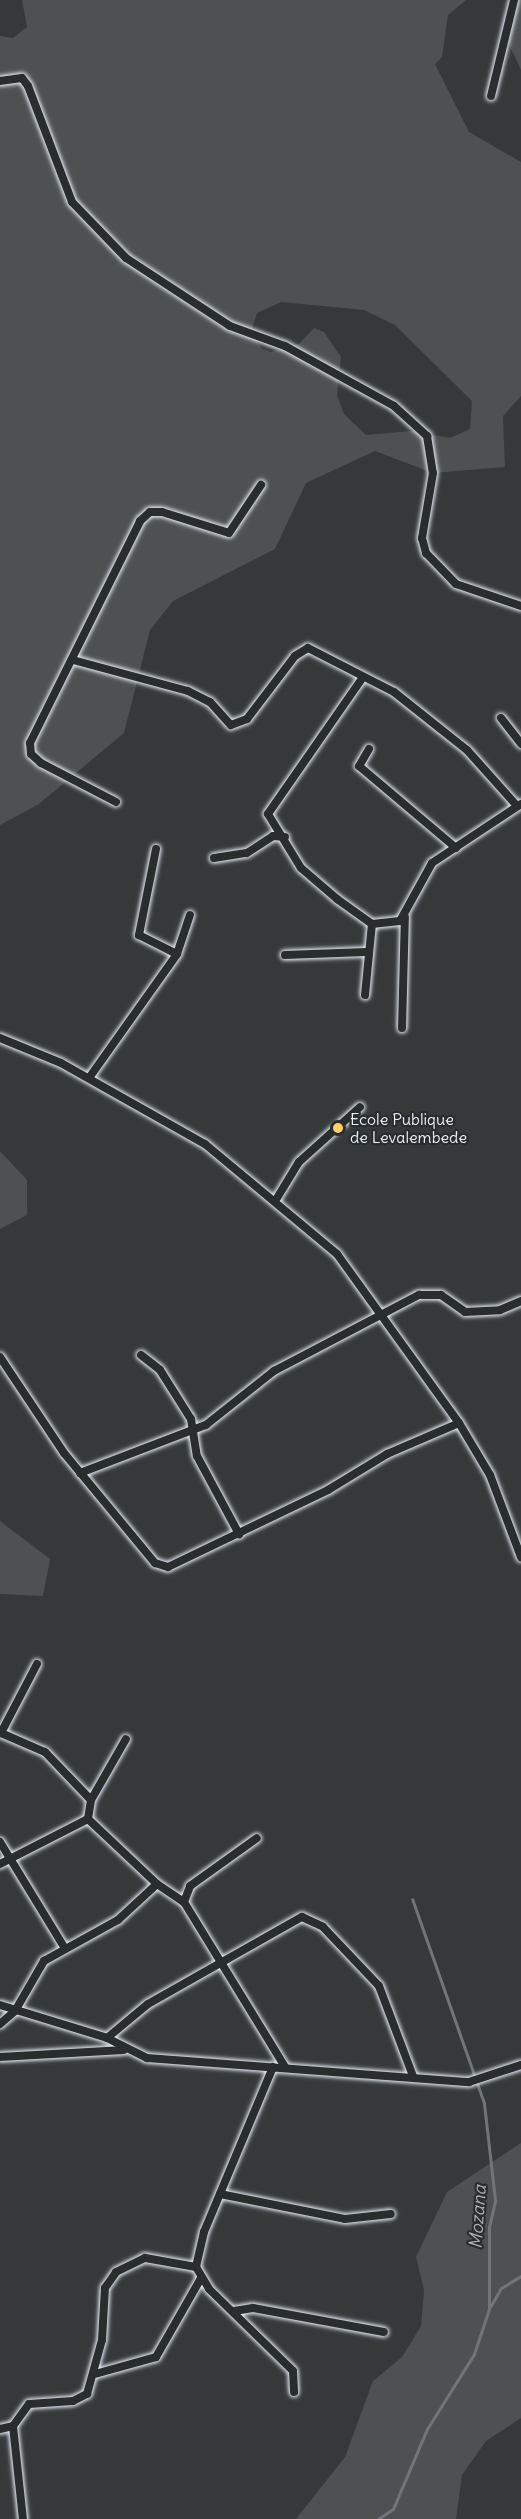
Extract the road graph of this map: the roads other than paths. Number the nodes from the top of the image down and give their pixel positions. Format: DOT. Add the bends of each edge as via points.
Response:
graph roads {
  1 [pos="514,0"];
  2 [pos="0,81"];
  3 [pos="491,96"];
  4 [pos="261,485"];
  5 [pos="521,606"];
  6 [pos="73,660"];
  7 [pos="361,680"];
  8 [pos="501,718"];
  9 [pos="521,744"];
  10 [pos="369,749"];
  11 [pos="116,802"];
  12 [pos="519,805"];
  13 [pos="285,837"];
  14 [pos="456,848"];
  15 [pos="156,849"];
  16 [pos="214,858"];
  17 [pos="190,915"];
  18 [pos="405,917"];
  19 [pos="372,924"];
  20 [pos="366,952"];
  21 [pos="177,954"];
  22 [pos="285,955"];
  23 [pos="365,995"];
  24 [pos="402,1028"];
  25 [pos="0,1038"];
  26 [pos="89,1078"];
  27 [pos="360,1107"];
  28 [pos="277,1198"];
  29 [pos="521,1300"];
  30 [pos="381,1318"];
  31 [pos="141,1355"];
  32 [pos="0,1357"];
  33 [pos="459,1423"];
  34 [pos="194,1431"];
  35 [pos="81,1473"];
  36 [pos="239,1534"];
  37 [pos="521,1557"];
  38 [pos="37,1664"];
  39 [pos="126,1739"];
  40 [pos="91,1800"];
  41 [pos="88,1820"];
  42 [pos="257,1838"];
  43 [pos="0,1842"];
  44 [pos="4,1862"];
  45 [pos="156,1884"];
  46 [pos="184,1902"];
  47 [pos="64,1947"];
  48 [pos="219,1963"];
  49 [pos="0,2005"];
  50 [pos="15,2012"];
  51 [pos="0,2024"];
  52 [pos="107,2038"];
  53 [pos="124,2050"];
  54 [pos="0,2057"];
  55 [pos="521,2065"];
  56 [pos="273,2067"];
  57 [pos="285,2067"];
  58 [pos="413,2076"];
  59 [pos="220,2194"];
  60 [pos="391,2214"];
  61 [pos="196,2267"];
  62 [pos="201,2278"];
  63 [pos="234,2311"];
  64 [pos="384,2332"];
  65 [pos="95,2374"];
  66 [pos="294,2392"];
  67 [pos="14,2426"];
  68 [pos="0,2429"];
  69 [pos="23,2519"];
  1 -- 3 [label="street"];
  2 -- 5 [label="street" via="22,78 28,86 72,202 126,258 230,326 285,346 394,406 427,436 433,472 422,537 426,553 456,584"];
  4 -- 6 [label="street" via="229,533 150,512"];
  6 -- 7 [label="street" via="188,690 210,702 231,725 247,719 295,656 308,648"];
  6 -- 11 [label="street" via="30,742 31,754"];
  7 -- 12 [label="street" via="394,692 467,750"];
  7 -- 13 [label="street" via="269,809"];
  8 -- 9 [label="street"];
  10 -- 14 [label="street" via="359,766"];
  12 -- 14 [label="street"];
  13 -- 16 [label="street" via="273,836 247,853"];
  13 -- 19 [label="street" via="301,868"];
  14 -- 18 [label="street" via="432,863"];
  15 -- 21 [label="street" via="139,935"];
  17 -- 21 [label="street"];
  18 -- 19 [label="street"];
  18 -- 24 [label="street"];
  19 -- 20 [label="street"];
  20 -- 22 [label="street"];
  20 -- 23 [label="street"];
  21 -- 26 [label="street"];
  25 -- 26 [label="street"];
  26 -- 28 [label="street" via="205,1144"];
  27 -- 28 [label="street" via="299,1162"];
  28 -- 30 [label="street" via="337,1254"];
  29 -- 30 [label="street" via="500,1310 465,1312 429,1292"];
  30 -- 33 [label="street"];
  30 -- 34 [label="street" via="274,1371 225,1413"];
  31 -- 34 [label="street" via="170,1383"];
  32 -- 35 [label="street"];
  33 -- 36 [label="street" via="387,1454"];
  33 -- 37 [label="street" via="490,1475"];
  34 -- 35 [label="street"];
  34 -- 36 [label="street" via="196,1456"];
  35 -- 36 [label="street" via="161,1566 183,1564"];
  38 -- 40 [label="street" via="2,1733 45,1752"];
  39 -- 40 [label="street"];
  40 -- 41 [label="street"];
  41 -- 44 [label="street"];
  41 -- 45 [label="street"];
  42 -- 46 [label="street" via="190,1887"];
  43 -- 44 [label="street"];
  44 -- 47 [label="street" via="32,1887 37,1906"];
  45 -- 46 [label="street"];
  45 -- 47 [label="street" via="118,1920"];
  46 -- 48 [label="street"];
  47 -- 50 [label="street" via="44,1961 23,1990"];
  48 -- 52 [label="street" via="148,2004"];
  48 -- 57 [label="street"];
  48 -- 58 [label="street" via="295,1917 313,1921 384,1993"];
  49 -- 50 [label="street"];
  50 -- 51 [label="street"];
  50 -- 52 [label="street"];
  52 -- 53 [label="street"];
  53 -- 54 [label="street"];
  53 -- 56 [label="street" via="147,2058"];
  55 -- 58 [label="street" via="469,2082"];
  56 -- 57 [label="street"];
  56 -- 59 [label="street"];
  57 -- 58 [label="street"];
  59 -- 60 [label="street" via="242,2203 345,2219"];
  59 -- 61 [label="street"];
  61 -- 62 [label="street"];
  61 -- 65 [label="street" via="145,2258 123,2266 108,2281"];
  62 -- 63 [label="street"];
  62 -- 65 [label="street" via="156,2356"];
  63 -- 64 [label="street" via="253,2308"];
  63 -- 66 [label="street" via="293,2371"];
  65 -- 67 [label="street" via="81,2399 29,2404"];
  67 -- 68 [label="street"];
  67 -- 69 [label="street"];
}
